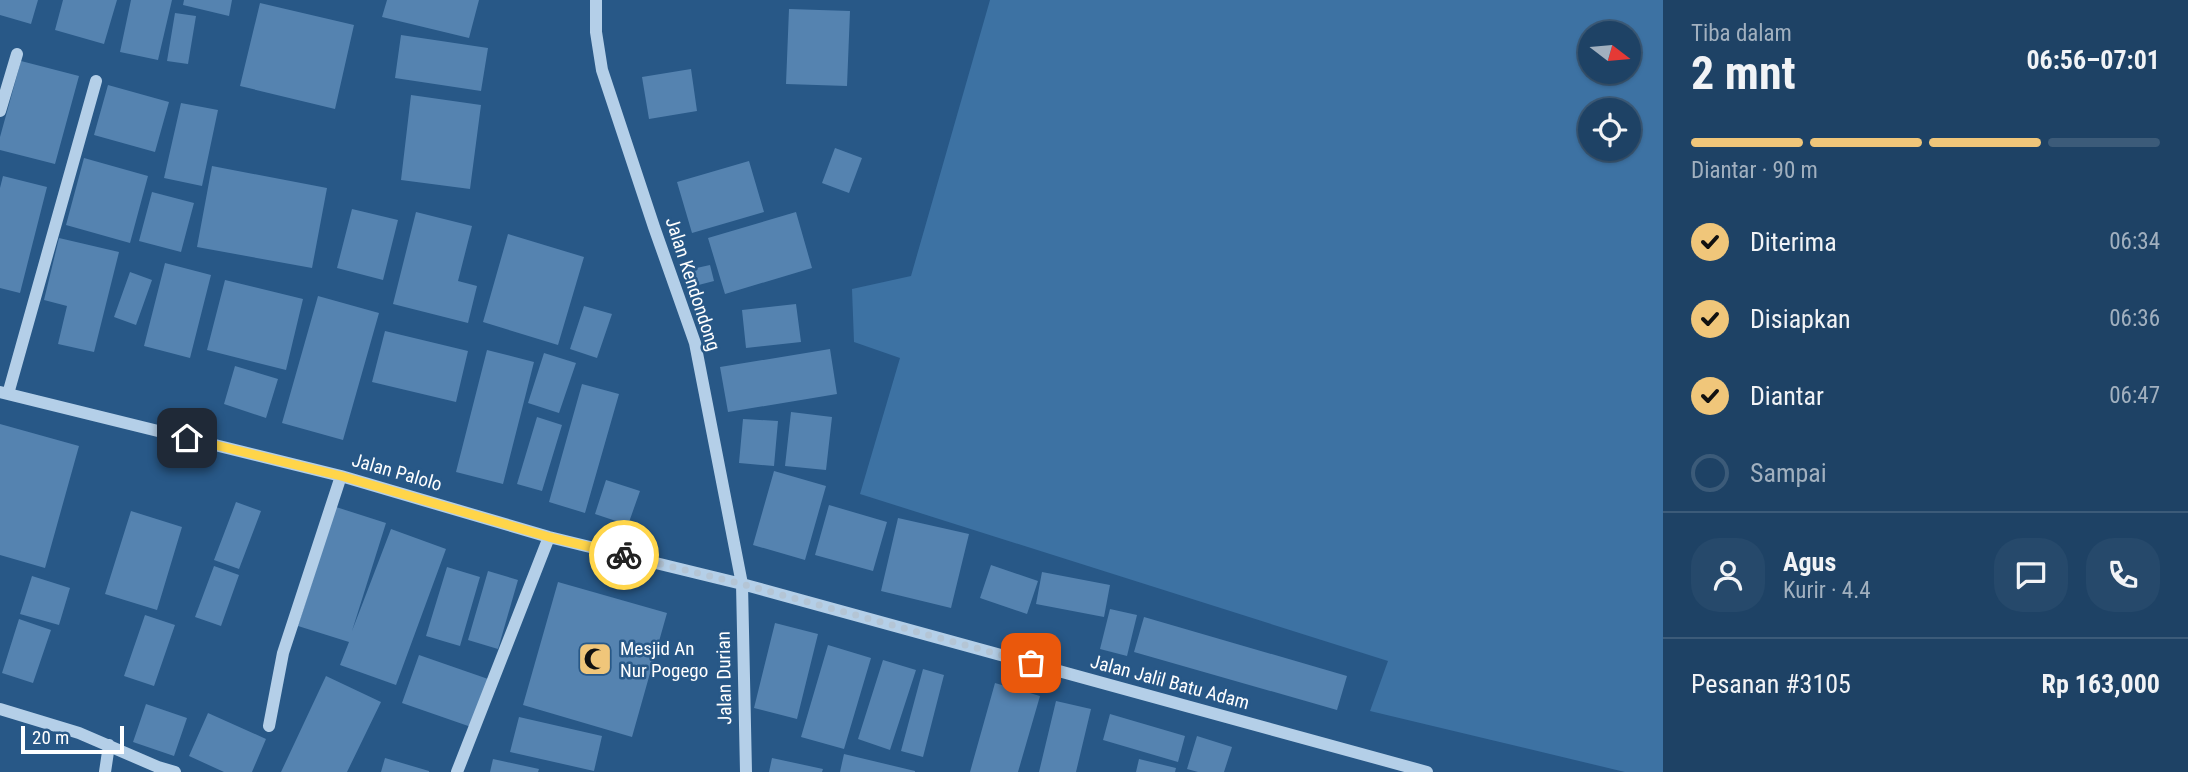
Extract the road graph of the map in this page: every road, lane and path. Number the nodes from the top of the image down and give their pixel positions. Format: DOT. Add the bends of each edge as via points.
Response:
graph roads {
  1 [pos="596,0"];
  2 [pos="18,54"];
  3 [pos="96,81"];
  4 [pos="0,111"];
  5 [pos="4,393"];
  6 [pos="341,476"];
  7 [pos="549,537"];
  8 [pos="742,584"];
  9 [pos="0,709"];
  10 [pos="269,726"];
  11 [pos="110,745"];
  12 [pos="105,772"];
  13 [pos="176,772"];
  14 [pos="457,772"];
  15 [pos="746,772"];
  16 [pos="1427,772"];
  1 -- 8 [label="street, Jalan Kendondong" via="602,70 695,343"];
  2 -- 4 [label="street"];
  3 -- 5 [label="street"];
  5 -- 6 [label="street, Jalan Palolo"];
  6 -- 7 [label="street, Jalan Palolo"];
  6 -- 10 [label="street" via="283,653"];
  7 -- 8 [label="street, Jalan Palolo"];
  7 -- 14 [label="street"];
  8 -- 15 [label="street, Jalan Durian"];
  8 -- 16 [label="street, Jalan Jalil Batu Adam"];
  9 -- 11 [label="street"];
  11 -- 12 [label="street"];
  11 -- 13 [label="street"];
}
